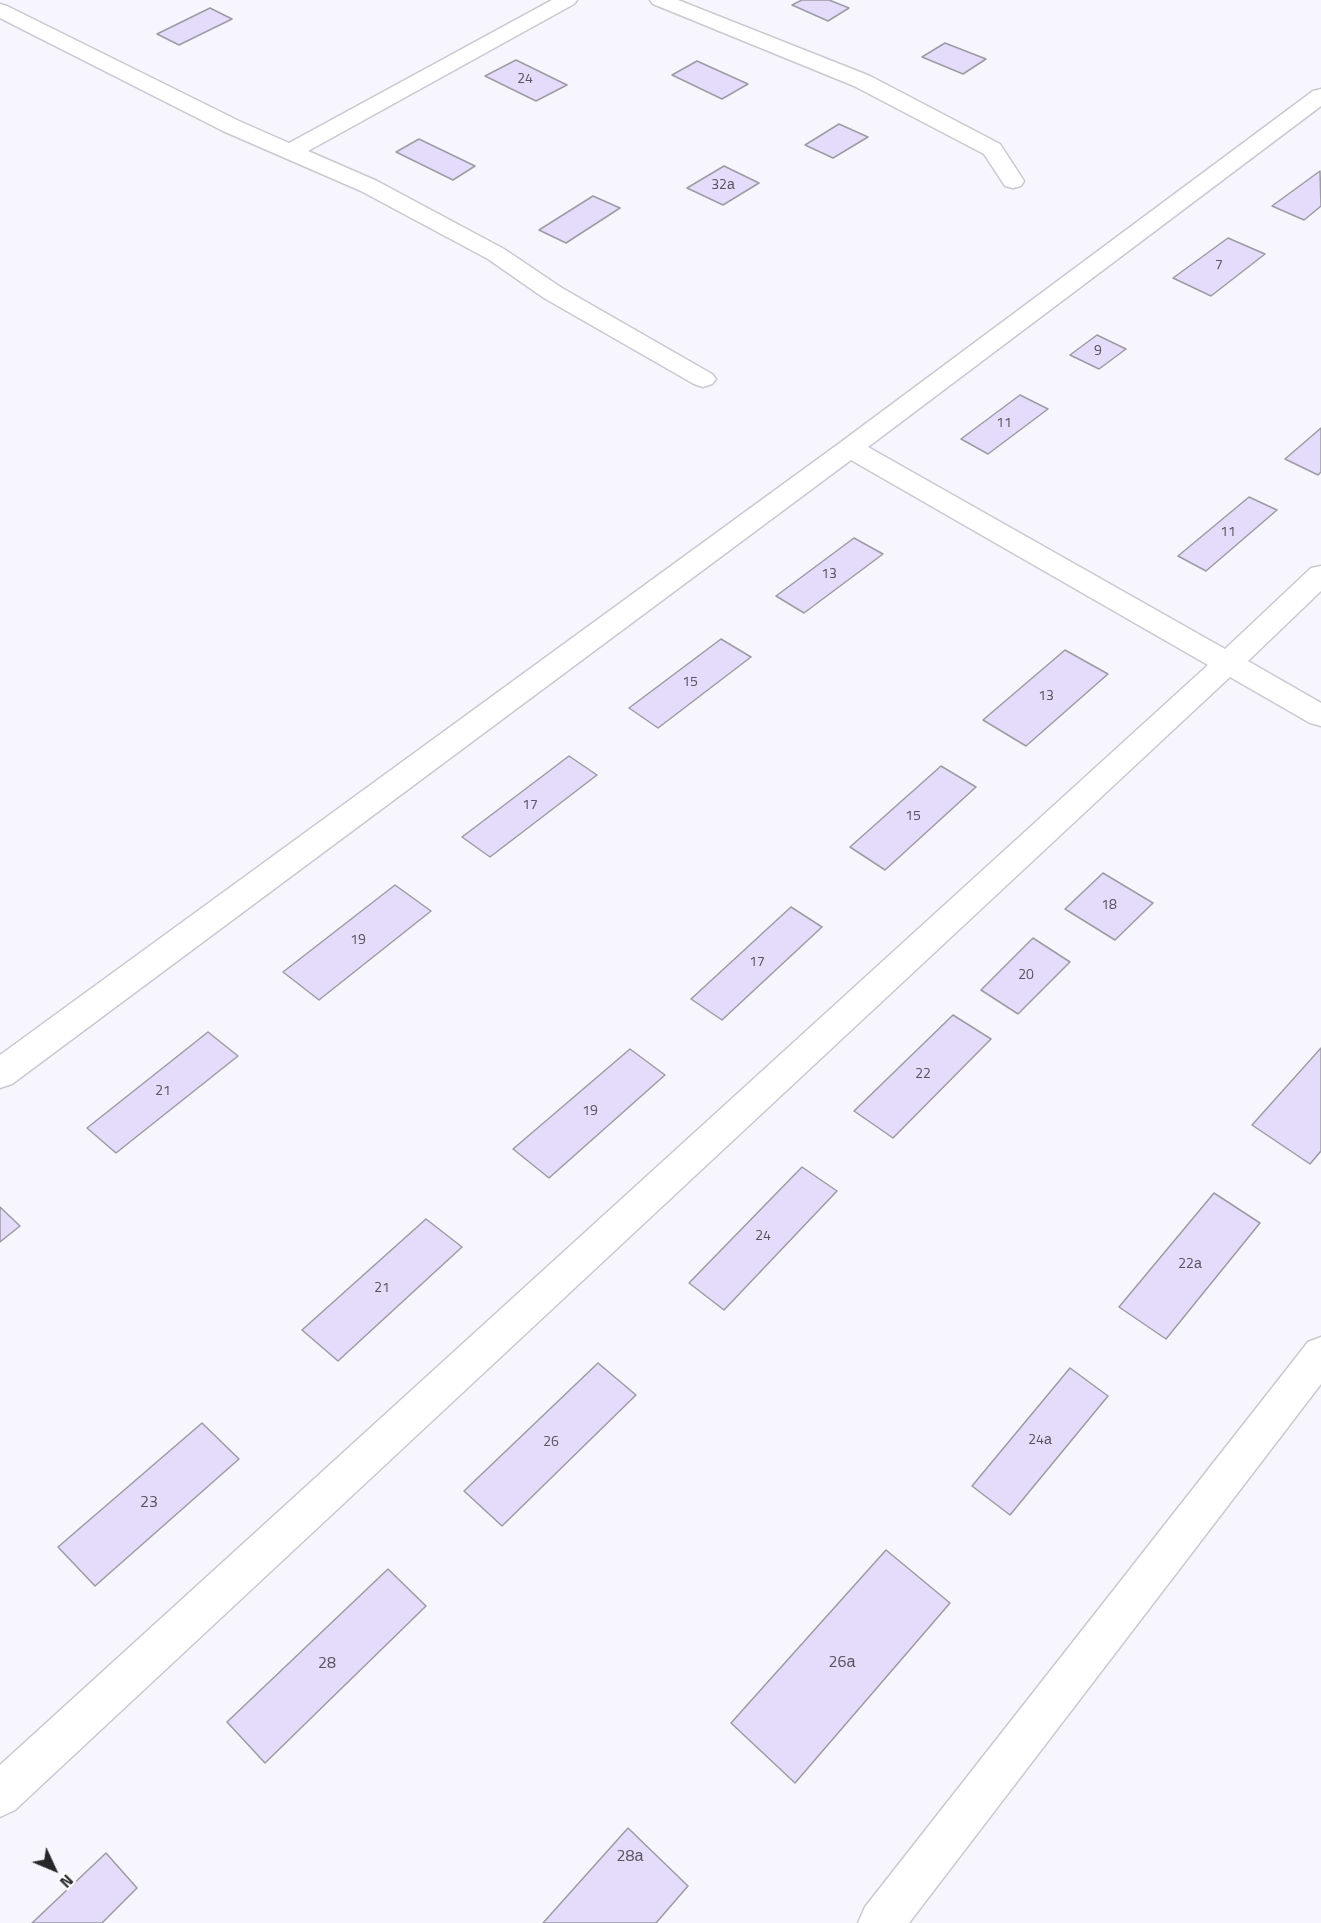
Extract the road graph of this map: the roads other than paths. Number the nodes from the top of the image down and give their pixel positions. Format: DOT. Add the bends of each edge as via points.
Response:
graph roads {
  1 [pos="567,0"];
  2 [pos="660,0"];
  3 [pos="0,10"];
  4 [pos="1321,96"];
  5 [pos="291,151"];
  6 [pos="1013,181"];
  7 [pos="703,379"];
  8 [pos="850,448"];
  9 [pos="1321,574"];
  10 [pos="1229,662"];
  11 [pos="1321,716"];
  12 [pos="0,1074"];
  13 [pos="1321,1354"];
  14 [pos="0,1795"];
  15 [pos="881,1923"];
  1 -- 5 [label="street"];
  2 -- 6 [label="street" via="862,81 992,149"];
  3 -- 5 [label="street" via="231,126"];
  4 -- 8 [label="street"];
  5 -- 7 [label="street" via="369,186 496,254 553,293"];
  8 -- 10 [label="street"];
  8 -- 12 [label="street"];
  9 -- 10 [label="street"];
  10 -- 11 [label="street"];
  10 -- 14 [label="street"];
  13 -- 15 [label="street"];
}
